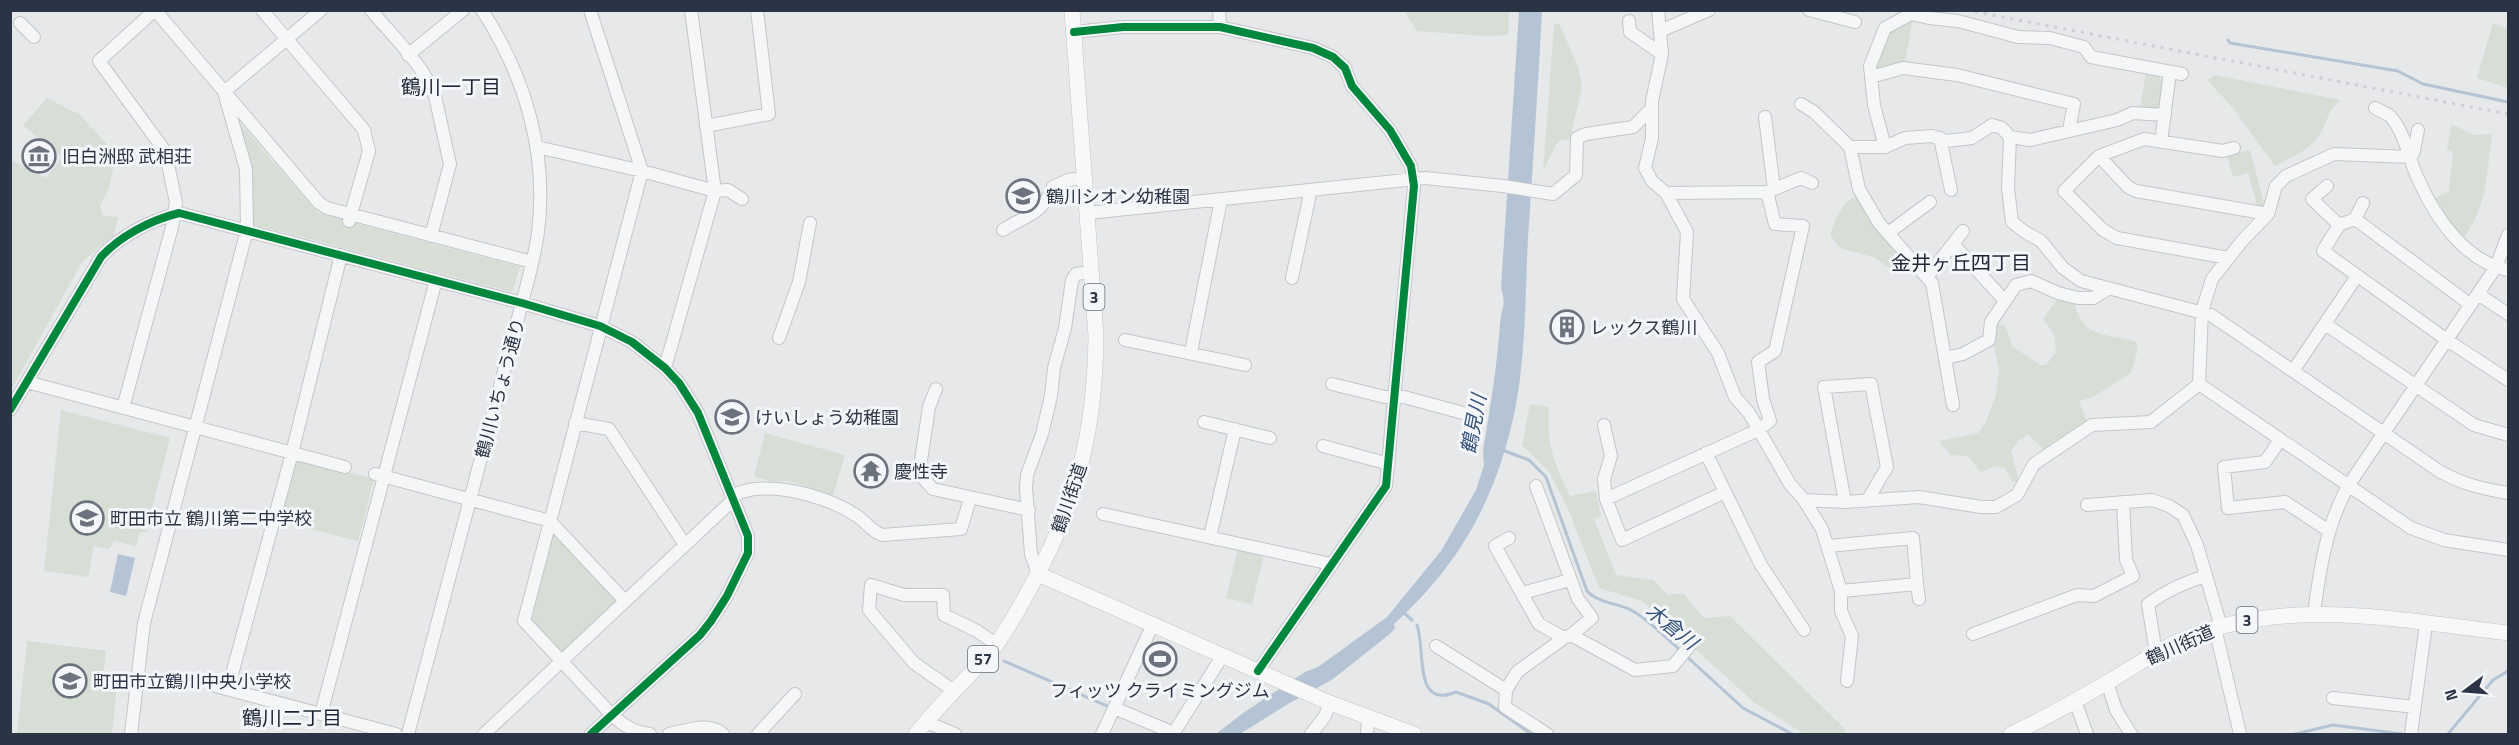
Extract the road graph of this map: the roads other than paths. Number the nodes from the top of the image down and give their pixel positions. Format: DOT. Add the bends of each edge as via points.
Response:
graph roads {
  1 [pos="262,10"];
  2 [pos="321,10"];
  3 [pos="370,10"];
  4 [pos="463,10"];
  5 [pos="482,10"];
  6 [pos="590,10"];
  7 [pos="691,10"];
  8 [pos="757,10"];
  9 [pos="1072,10"];
  10 [pos="1219,10"];
  11 [pos="1658,10"];
  12 [pos="1709,10"];
  13 [pos="1809,10"];
  14 [pos="1629,21"];
  15 [pos="1855,22"];
  16 [pos="20,23"];
  17 [pos="1220,27"];
  18 [pos="1660,31"];
  19 [pos="1074,32"];
  20 [pos="34,37"];
  21 [pos="286,39"];
  22 [pos="1662,54"];
  23 [pos="408,55"];
  24 [pos="1871,77"];
  25 [pos="224,92"];
  26 [pos="1801,104"];
  27 [pos="1652,108"];
  28 [pos="2375,108"];
  29 [pos="2164,115"];
  30 [pos="1765,117"];
  31 [pos="706,126"];
  32 [pos="2068,130"];
  33 [pos="2418,130"];
  34 [pos="2010,137"];
  35 [pos="1940,138"];
  36 [pos="2161,142"];
  37 [pos="537,147"];
  38 [pos="1850,147"];
  39 [pos="1885,147"];
  40 [pos="2234,148"];
  41 [pos="2099,156"];
  42 [pos="2411,157"];
  43 [pos="642,171"];
  44 [pos="1085,178"];
  45 [pos="1414,179"];
  46 [pos="1812,183"];
  47 [pos="2327,186"];
  48 [pos="1309,190"];
  49 [pos="1771,190"];
  50 [pos="1951,190"];
  51 [pos="715,191"];
  52 [pos="1666,193"];
  53 [pos="742,199"];
  54 [pos="1221,200"];
  55 [pos="1930,202"];
  56 [pos="2363,203"];
  57 [pos="1088,213"];
  58 [pos="174,214"];
  59 [pos="2268,214"];
  60 [pos="350,218"];
  61 [pos="2355,219"];
  62 [pos="810,223"];
  63 [pos="2339,225"];
  64 [pos="247,230"];
  65 [pos="1003,230"];
  66 [pos="1963,231"];
  67 [pos="1888,233"];
  68 [pos="2508,235"];
  69 [pos="431,236"];
  70 [pos="1953,244"];
  71 [pos="341,255"];
  72 [pos="2228,258"];
  73 [pos="532,262"];
  74 [pos="2496,267"];
  75 [pos="2508,270"];
  76 [pos="1092,272"];
  77 [pos="2357,276"];
  78 [pos="1927,277"];
  79 [pos="1292,278"];
  80 [pos="436,280"];
  81 [pos="2109,289"];
  82 [pos="2478,294"];
  83 [pos="2005,301"];
  84 [pos="522,303"];
  85 [pos="2471,305"];
  86 [pos="2202,311"];
  87 [pos="2508,314"];
  88 [pos="2325,324"];
  89 [pos="600,326"];
  90 [pos="779,338"];
  91 [pos="1125,340"];
  92 [pos="2447,340"];
  93 [pos="1191,352"];
  94 [pos="1945,358"];
  95 [pos="1245,365"];
  96 [pos="665,368"];
  97 [pos="2293,371"];
  98 [pos="2508,380"];
  99 [pos="27,382"];
  100 [pos="1332,384"];
  101 [pos="2199,384"];
  102 [pos="2416,386"];
  103 [pos="936,389"];
  104 [pos="1396,397"];
  105 [pos="1953,405"];
  106 [pos="123,408"];
  107 [pos="10,410"];
  108 [pos="1474,416"];
  109 [pos="1204,422"];
  110 [pos="575,423"];
  111 [pos="1604,424"];
  112 [pos="196,427"];
  113 [pos="1235,429"];
  114 [pos="1758,430"];
  115 [pos="2384,433"];
  116 [pos="2508,435"];
  117 [pos="1270,438"];
  118 [pos="2280,440"];
  119 [pos="1323,446"];
  120 [pos="292,453"];
  121 [pos="1706,453"];
  122 [pos="1389,464"];
  123 [pos="345,467"];
  124 [pos="380,475"];
  125 [pos="1536,486"];
  126 [pos="2348,486"];
  127 [pos="1725,492"];
  128 [pos="2508,493"];
  129 [pos="733,497"];
  130 [pos="970,499"];
  131 [pos="1606,499"];
  132 [pos="470,500"];
  133 [pos="1804,500"];
  134 [pos="1866,501"];
  135 [pos="1845,502"];
  136 [pos="2123,502"];
  137 [pos="2087,505"];
  138 [pos="1029,510"];
  139 [pos="1104,514"];
  140 [pos="550,521"];
  141 [pos="2329,531"];
  142 [pos="1210,537"];
  143 [pos="1509,538"];
  144 [pos="685,545"];
  145 [pos="1828,546"];
  146 [pos="2508,550"];
  147 [pos="1331,564"];
  148 [pos="1038,574"];
  149 [pos="2206,576"];
  150 [pos="1570,580"];
  151 [pos="1917,584"];
  152 [pos="1841,591"];
  153 [pos="1522,593"];
  154 [pos="1919,599"];
  155 [pos="625,601"];
  156 [pos="2314,613"];
  157 [pos="1152,624"];
  158 [pos="2426,624"];
  159 [pos="2218,627"];
  160 [pos="1804,630"];
  161 [pos="1973,633"];
  162 [pos="2508,633"];
  163 [pos="1568,636"];
  164 [pos="996,644"];
  165 [pos="1436,646"];
  166 [pos="1689,646"];
  167 [pos="2156,653"];
  168 [pos="1223,655"];
  169 [pos="561,662"];
  170 [pos="1258,671"];
  171 [pos="1847,681"];
  172 [pos="2107,682"];
  173 [pos="215,686"];
  174 [pos="228,689"];
  175 [pos="1506,690"];
  176 [pos="954,691"];
  177 [pos="795,694"];
  178 [pos="2333,698"];
  179 [pos="1323,700"];
  180 [pos="2075,701"];
  181 [pos="2415,707"];
  182 [pos="1114,708"];
  183 [pos="321,714"];
  184 [pos="612,715"];
  185 [pos="1368,719"];
  186 [pos="921,728"];
  187 [pos="1174,734"];
  188 [pos="131,735"];
  189 [pos="396,735"];
  190 [pos="408,735"];
  191 [pos="484,735"];
  192 [pos="591,735"];
  193 [pos="650,735"];
  194 [pos="669,735"];
  195 [pos="723,735"];
  196 [pos="759,735"];
  197 [pos="955,735"];
  198 [pos="1102,735"];
  199 [pos="1311,735"];
  200 [pos="1367,735"];
  201 [pos="1414,735"];
  202 [pos="1547,735"];
  203 [pos="2012,735"];
  204 [pos="2087,735"];
  205 [pos="2131,735"];
  206 [pos="2240,735"];
  207 [pos="2411,735"];
  1 -- 21 [label="street"];
  2 -- 21 [label="street"];
  3 -- 23 [label="street"];
  4 -- 23 [label="street"];
  5 -- 37 [label="street, 鶴川いちょう通り" via="513,65"];
  6 -- 43 [label="street"];
  7 -- 31 [label="street"];
  8 -- 31 [label="street" via="769,114"];
  9 -- 19 [label="main road, 鶴川街道 / 3"];
  10 -- 17 [label="street"];
  11 -- 18 [label="street"];
  12 -- 18 [label="street"];
  13 -- 15 [label="street"];
  14 -- 22 [label="street" via="1630,32"];
  16 -- 20 [label="street"];
  17 -- 19 [label="street" via="1123,27"];
  17 -- 45 [label="street" via="1313,48 1332,57 1345,68 1352,86 1390,130 1411,166"];
  18 -- 22 [label="street"];
  19 -- 44 [label="main road, 鶴川街道 / 3"];
  21 -- 25 [label="street"];
  21 -- 60 [label="street" via="364,130 369,151"];
  22 -- 27 [label="street"];
  23 -- 69 [label="street" via="431,86 450,164"];
  24 -- 29 [label="street" via="1870,66 1885,28 1911,14 1958,21 2018,37 2050,38 2084,47 2091,57 2176,73"];
  24 -- 32 [label="street" via="1904,68 2027,90 2074,104"];
  24 -- 39 [label="street"];
  25 -- 58 [label="street" via="155,10 99,61 165,151 176,202"];
  25 -- 60 [label="street" via="319,203"];
  25 -- 64 [label="street" via="246,169"];
  26 -- 38 [label="street"];
  27 -- 45 [label="street" via="1633,127 1577,138 1576,175 1553,194 1435,178"];
  27 -- 52 [label="street" via="1646,168 1652,181"];
  28 -- 42 [label="street" via="2390,116"];
  29 -- 32 [label="street" via="2133,113"];
  29 -- 36 [label="street"];
  30 -- 49 [label="street"];
  31 -- 51 [label="street"];
  32 -- 34 [label="street" via="2030,140"];
  33 -- 42 [label="street"];
  34 -- 35 [label="street" via="2002,128 1992,125 1972,138"];
  34 -- 81 [label="street" via="2008,188 2012,222 2041,241 2071,274"];
  35 -- 39 [label="street" via="1905,138"];
  35 -- 50 [label="street"];
  36 -- 40 [label="street" via="2223,151"];
  36 -- 41 [label="street" via="2144,139"];
  37 -- 43 [label="street"];
  37 -- 73 [label="street, 鶴川いちょう通り" via="540,193"];
  38 -- 39 [label="street"];
  38 -- 67 [label="street" via="1859,189"];
  41 -- 59 [label="street" via="2136,191"];
  41 -- 72 [label="street" via="2064,191 2103,230 2117,238"];
  42 -- 59 [label="street" via="2323,157 2286,176 2273,192"];
  42 -- 74 [label="street" via="2418,181 2446,226 2460,243"];
  43 -- 51 [label="street"];
  43 -- 89 [label="street"];
  44 -- 57 [label="main road, 鶴川街道 / 3"];
  44 -- 65 [label="street" via="1053,187 1047,203"];
  45 -- 48 [label="street"];
  45 -- 104 [label="street"];
  46 -- 49 [label="street" via="1801,178"];
  47 -- 63 [label="street" via="2312,199"];
  48 -- 54 [label="street"];
  48 -- 79 [label="street"];
  49 -- 52 [label="street"];
  49 -- 114 [label="street" via="1775,224 1803,226 1775,351 1758,362 1770,421"];
  51 -- 53 [label="street" via="728,190"];
  51 -- 96 [label="street"];
  52 -- 114 [label="street" via="1687,232 1683,300 1718,353 1735,397"];
  54 -- 57 [label="street"];
  54 -- 93 [label="street"];
  55 -- 67 [label="street"];
  56 -- 61 [label="street"];
  57 -- 76 [label="main road, 鶴川街道 / 3"];
  58 -- 64 [label="street"];
  58 -- 99 [label="street" via="125,236 100,257"];
  58 -- 106 [label="street"];
  59 -- 72 [label="street"];
  60 -- 69 [label="street"];
  61 -- 63 [label="street"];
  61 -- 85 [label="street"];
  62 -- 90 [label="street" via="800,282"];
  63 -- 77 [label="street" via="2323,251"];
  64 -- 71 [label="street"];
  64 -- 112 [label="street"];
  66 -- 70 [label="street"];
  67 -- 78 [label="street"];
  68 -- 74 [label="street"];
  69 -- 73 [label="street"];
  70 -- 78 [label="street"];
  70 -- 83 [label="street"];
  71 -- 80 [label="street"];
  71 -- 120 [label="street"];
  72 -- 86 [label="street" via="2212,279"];
  73 -- 84 [label="street, 鶴川いちょう通り"];
  74 -- 75 [label="street"];
  74 -- 82 [label="street"];
  76 -- 138 [label="street" via="1076,274 1072,280 1052,396 1027,475"];
  76 -- 148 [label="main road, 鶴川街道 / 3" via="1096,364 1089,434 1070,505"];
  77 -- 88 [label="street"];
  77 -- 92 [label="street"];
  78 -- 94 [label="street" via="1932,283"];
  80 -- 84 [label="street"];
  80 -- 124 [label="street"];
  81 -- 83 [label="street" via="2093,298 2079,298 2031,281 2016,285"];
  81 -- 86 [label="street"];
  82 -- 85 [label="street"];
  82 -- 87 [label="street"];
  83 -- 94 [label="street" via="1991,322 1989,340 1963,354"];
  84 -- 89 [label="street"];
  84 -- 132 [label="street, 鶴川いちょう通り"];
  85 -- 92 [label="street"];
  86 -- 97 [label="street"];
  86 -- 101 [label="street"];
  88 -- 97 [label="street"];
  88 -- 102 [label="street"];
  89 -- 96 [label="street" via="632,342"];
  89 -- 110 [label="street"];
  91 -- 93 [label="street"];
  92 -- 98 [label="street"];
  92 -- 102 [label="street"];
  93 -- 95 [label="street"];
  94 -- 105 [label="street"];
  96 -- 129 [label="street" via="698,413"];
  97 -- 115 [label="street"];
  99 -- 106 [label="street"];
  99 -- 107 [label="street"];
  100 -- 104 [label="street"];
  101 -- 118 [label="street"];
  101 -- 134 [label="street" via="2151,422 2092,425 2034,464 2017,495 1996,507 1919,497"];
  102 -- 115 [label="street"];
  102 -- 116 [label="street" via="2474,425"];
  103 -- 130 [label="street" via="929,407 921,476 933,489"];
  104 -- 108 [label="street"];
  104 -- 122 [label="street"];
  106 -- 112 [label="street"];
  109 -- 113 [label="street"];
  110 -- 140 [label="street"];
  110 -- 144 [label="street" via="609,429"];
  111 -- 131 [label="street" via="1611,456 1604,479"];
  112 -- 120 [label="street"];
  112 -- 188 [label="street" via="144,623"];
  113 -- 117 [label="street"];
  113 -- 142 [label="street"];
  114 -- 121 [label="street"];
  114 -- 133 [label="street"];
  115 -- 126 [label="street"];
  115 -- 128 [label="street" via="2457,481"];
  118 -- 126 [label="street"];
  118 -- 141 [label="street" via="2265,462 2224,467 2228,508 2285,502"];
  119 -- 122 [label="street"];
  120 -- 123 [label="street"];
  120 -- 174 [label="street"];
  121 -- 127 [label="street"];
  121 -- 131 [label="street"];
  122 -- 147 [label="street" via="1386,486"];
  124 -- 132 [label="street"];
  124 -- 183 [label="street"];
  125 -- 150 [label="street"];
  126 -- 141 [label="street"];
  126 -- 146 [label="street" via="2427,536"];
  127 -- 131 [label="street" via="1622,540"];
  127 -- 160 [label="street" via="1761,566"];
  129 -- 130 [label="street" via="754,489 797,492 827,501 858,517 871,531 882,534 961,529"];
  129 -- 144 [label="street"];
  129 -- 184 [label="street" via="748,536 748,553 727,596 699,635"];
  130 -- 138 [label="street"];
  132 -- 140 [label="street"];
  132 -- 190 [label="street, 鶴川いちょう通り"];
  133 -- 135 [label="street"];
  133 -- 145 [label="street"];
  134 -- 135 [label="street"];
  134 -- 135 [label="street" via="1887,467 1871,384 1824,387"];
  136 -- 137 [label="street"];
  136 -- 149 [label="street" via="2152,500 2183,515"];
  136 -- 161 [label="street" via="2126,560 2133,576 2094,596 2077,595"];
  138 -- 148 [label="street" via="1031,554"];
  139 -- 142 [label="street"];
  140 -- 155 [label="street"];
  140 -- 169 [label="street" via="524,621"];
  141 -- 156 [label="street"];
  142 -- 147 [label="street"];
  143 -- 153 [label="street" via="1495,546"];
  144 -- 155 [label="street"];
  145 -- 151 [label="street" via="1913,538"];
  145 -- 152 [label="street"];
  147 -- 170 [label="street"];
  148 -- 157 [label="main road"];
  148 -- 164 [label="main road, 57"];
  149 -- 159 [label="street"];
  149 -- 167 [label="street" via="2189,580 2148,604"];
  150 -- 153 [label="street"];
  150 -- 163 [label="street" via="1592,618"];
  151 -- 152 [label="street"];
  151 -- 154 [label="street"];
  152 -- 171 [label="street" via="1841,611 1852,636"];
  153 -- 163 [label="street" via="1539,624"];
  155 -- 169 [label="street"];
  156 -- 158 [label="main road, 鶴川街道 / 3"];
  156 -- 159 [label="main road, 鶴川街道 / 3" via="2260,617"];
  157 -- 168 [label="main road"];
  157 -- 182 [label="street"];
  158 -- 162 [label="main road, 鶴川街道 / 3"];
  158 -- 181 [label="street"];
  159 -- 167 [label="main road, 鶴川街道 / 3"];
  159 -- 206 [label="street"];
  163 -- 166 [label="street" via="1635,670 1673,666"];
  163 -- 175 [label="street" via="1517,672"];
  164 -- 176 [label="main road, 57"];
  164 -- 176 [label="street" via="944,615 943,595 904,595 871,585 869,610 914,663"];
  165 -- 175 [label="street"];
  167 -- 172 [label="main road, 鶴川街道 / 3"];
  168 -- 170 [label="main road"];
  168 -- 187 [label="street"];
  169 -- 184 [label="street"];
  169 -- 191 [label="street"];
  170 -- 179 [label="main road"];
  172 -- 180 [label="main road, 鶴川街道 / 3"];
  172 -- 205 [label="street" via="2116,710"];
  173 -- 174 [label="street"];
  174 -- 183 [label="street"];
  175 -- 202 [label="street" via="1505,707"];
  176 -- 186 [label="main road, 57"];
  177 -- 196 [label="street"];
  178 -- 181 [label="street"];
  179 -- 185 [label="main road"];
  179 -- 199 [label="street" via="1324,716"];
  180 -- 203 [label="main road, 鶴川街道 / 3"];
  180 -- 204 [label="street"];
  181 -- 207 [label="street"];
  182 -- 187 [label="street"];
  182 -- 198 [label="street"];
  183 -- 189 [label="street"];
  184 -- 192 [label="street"];
  184 -- 193 [label="street" via="638,733"];
  185 -- 200 [label="street"];
  185 -- 201 [label="main road"];
  186 -- 197 [label="street"];
  194 -- 195 [label="street" via="704,727"];
}
